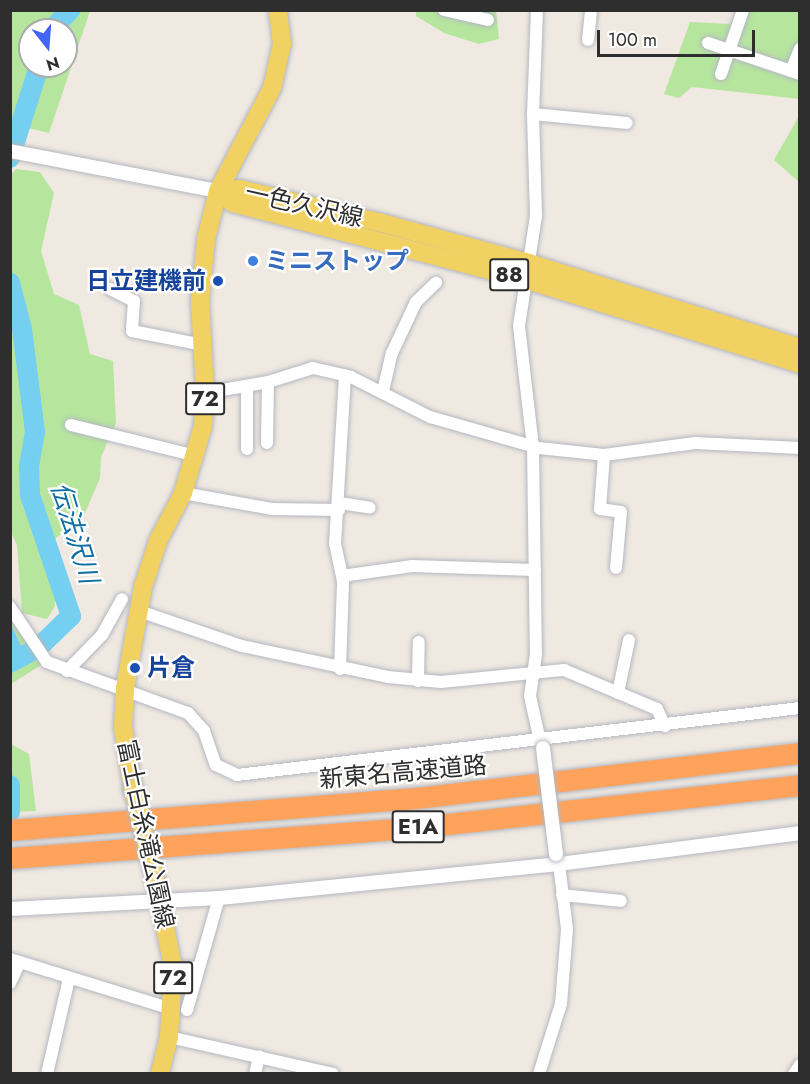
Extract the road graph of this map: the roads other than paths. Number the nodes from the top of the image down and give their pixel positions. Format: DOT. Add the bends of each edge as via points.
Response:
graph roads {
  1 [pos="444,10"];
  2 [pos="537,10"];
  3 [pos="591,10"];
  4 [pos="743,10"];
  5 [pos="280,11"];
  6 [pos="488,20"];
  7 [pos="588,40"];
  8 [pos="708,43"];
  9 [pos="730,49"];
  10 [pos="800,49"];
  11 [pos="795,72"];
  12 [pos="721,74"];
  13 [pos="533,114"];
  14 [pos="627,123"];
  15 [pos="10,151"];
  16 [pos="218,191"];
  17 [pos="528,272"];
  18 [pos="436,283"];
  19 [pos="110,289"];
  20 [pos="203,345"];
  21 [pos="800,348"];
  22 [pos="800,364"];
  23 [pos="345,375"];
  24 [pos="268,382"];
  25 [pos="247,387"];
  26 [pos="383,392"];
  27 [pos="205,393"];
  28 [pos="71,425"];
  29 [pos="267,442"];
  30 [pos="533,447"];
  31 [pos="800,448"];
  32 [pos="247,449"];
  33 [pos="603,455"];
  34 [pos="196,456"];
  35 [pos="183,493"];
  36 [pos="339,507"];
  37 [pos="370,508"];
  38 [pos="616,568"];
  39 [pos="536,570"];
  40 [pos="342,576"];
  41 [pos="122,600"];
  42 [pos="10,607"];
  43 [pos="139,611"];
  44 [pos="629,640"];
  45 [pos="419,642"];
  46 [pos="340,669"];
  47 [pos="533,670"];
  48 [pos="67,671"];
  49 [pos="418,681"];
  50 [pos="125,688"];
  51 [pos="618,693"];
  52 [pos="800,708"];
  53 [pos="665,726"];
  54 [pos="541,744"];
  55 [pos="800,753"];
  56 [pos="800,785"];
  57 [pos="10,830"];
  58 [pos="800,833"];
  59 [pos="10,858"];
  60 [pos="557,859"];
  61 [pos="158,892"];
  62 [pos="562,895"];
  63 [pos="219,898"];
  64 [pos="621,901"];
  65 [pos="10,909"];
  66 [pos="15,961"];
  67 [pos="173,967"];
  68 [pos="198,969"];
  69 [pos="69,979"];
  70 [pos="10,983"];
  71 [pos="179,1009"];
  72 [pos="169,1037"];
  73 [pos="259,1056"];
  74 [pos="800,1065"];
  75 [pos="47,1074"];
  76 [pos="160,1074"];
  77 [pos="255,1074"];
  78 [pos="333,1074"];
  79 [pos="539,1074"];
  80 [pos="794,1074"];
  1 -- 6 [label="street"];
  2 -- 13 [label="street"];
  3 -- 7 [label="street"];
  4 -- 9 [label="street"];
  5 -- 16 [label="main road, 富士白糸滝公園線 / 72" via="282,44 272,88"];
  8 -- 9 [label="street"];
  9 -- 11 [label="street"];
  9 -- 12 [label="street"];
  10 -- 11 [label="street"];
  13 -- 14 [label="street"];
  13 -- 17 [label="street" via="536,216"];
  15 -- 16 [label="street"];
  16 -- 17 [label="main road, 一色久沢線 / 88" via="233,203"];
  16 -- 20 [label="main road, 富士白糸滝公園線 / 72" via="202,274"];
  17 -- 21 [label="main road, 一色久沢線 / 88"];
  17 -- 22 [label="main road, 一色久沢線 / 88"];
  17 -- 30 [label="street" via="519,326"];
  18 -- 26 [label="street" via="416,302 392,353"];
  19 -- 20 [label="street" via="134,301 132,331"];
  20 -- 27 [label="main road, 富士白糸滝公園線 / 72"];
  23 -- 24 [label="street" via="313,368"];
  23 -- 26 [label="street"];
  23 -- 36 [label="street"];
  24 -- 25 [label="street"];
  24 -- 29 [label="street"];
  25 -- 27 [label="street"];
  25 -- 32 [label="street"];
  26 -- 30 [label="street" via="430,417"];
  27 -- 34 [label="main road, 富士白糸滝公園線 / 72"];
  28 -- 34 [label="street"];
  30 -- 33 [label="street"];
  30 -- 39 [label="street"];
  31 -- 33 [label="street" via="695,443"];
  33 -- 38 [label="street" via="600,509 621,512"];
  34 -- 35 [label="main road, 富士白糸滝公園線 / 72"];
  35 -- 36 [label="street" via="272,509"];
  35 -- 43 [label="main road, 富士白糸滝公園線 / 72" via="158,541"];
  36 -- 37 [label="street"];
  36 -- 40 [label="street" via="335,544"];
  39 -- 40 [label="street" via="412,566"];
  39 -- 47 [label="street"];
  40 -- 46 [label="street"];
  41 -- 48 [label="street" via="102,635"];
  42 -- 48 [label="street" via="47,662"];
  43 -- 46 [label="street" via="242,646"];
  43 -- 50 [label="main road, 富士白糸滝公園線 / 72"];
  44 -- 51 [label="street"];
  45 -- 49 [label="street"];
  46 -- 49 [label="street"];
  47 -- 49 [label="street"];
  47 -- 51 [label="street" via="564,670"];
  47 -- 54 [label="street" via="530,696"];
  48 -- 50 [label="street"];
  50 -- 54 [label="street" via="188,713 204,731 216,765 237,775"];
  50 -- 61 [label="main road, 富士白糸滝公園線 / 72, bridge" via="123,727 133,789"];
  51 -- 53 [label="street" via="657,709"];
  52 -- 53 [label="street"];
  53 -- 54 [label="street"];
  54 -- 60 [label="street, bridge"];
  55 -- 57 [label="highway, 新東名高速道路 / E1A" via="416,798"];
  56 -- 59 [label="highway, E1A" via="420,827"];
  58 -- 60 [label="street"];
  60 -- 62 [label="street"];
  60 -- 63 [label="street"];
  61 -- 63 [label="street"];
  61 -- 65 [label="street"];
  61 -- 67 [label="main road, 富士白糸滝公園線 / 72"];
  62 -- 64 [label="street"];
  62 -- 79 [label="street" via="567,929 561,1004"];
  63 -- 68 [label="street"];
  66 -- 69 [label="street"];
  66 -- 70 [label="street"];
  67 -- 68 [label="street"];
  67 -- 71 [label="main road, 富士白糸滝公園線 / 72"];
  68 -- 71 [label="street"];
  69 -- 71 [label="street"];
  69 -- 75 [label="street"];
  71 -- 72 [label="main road, 富士白糸滝公園線 / 72"];
  72 -- 73 [label="street"];
  72 -- 76 [label="main road, 富士白糸滝公園線 / 72"];
  73 -- 77 [label="street"];
  73 -- 78 [label="street"];
  74 -- 80 [label="street"];
}
